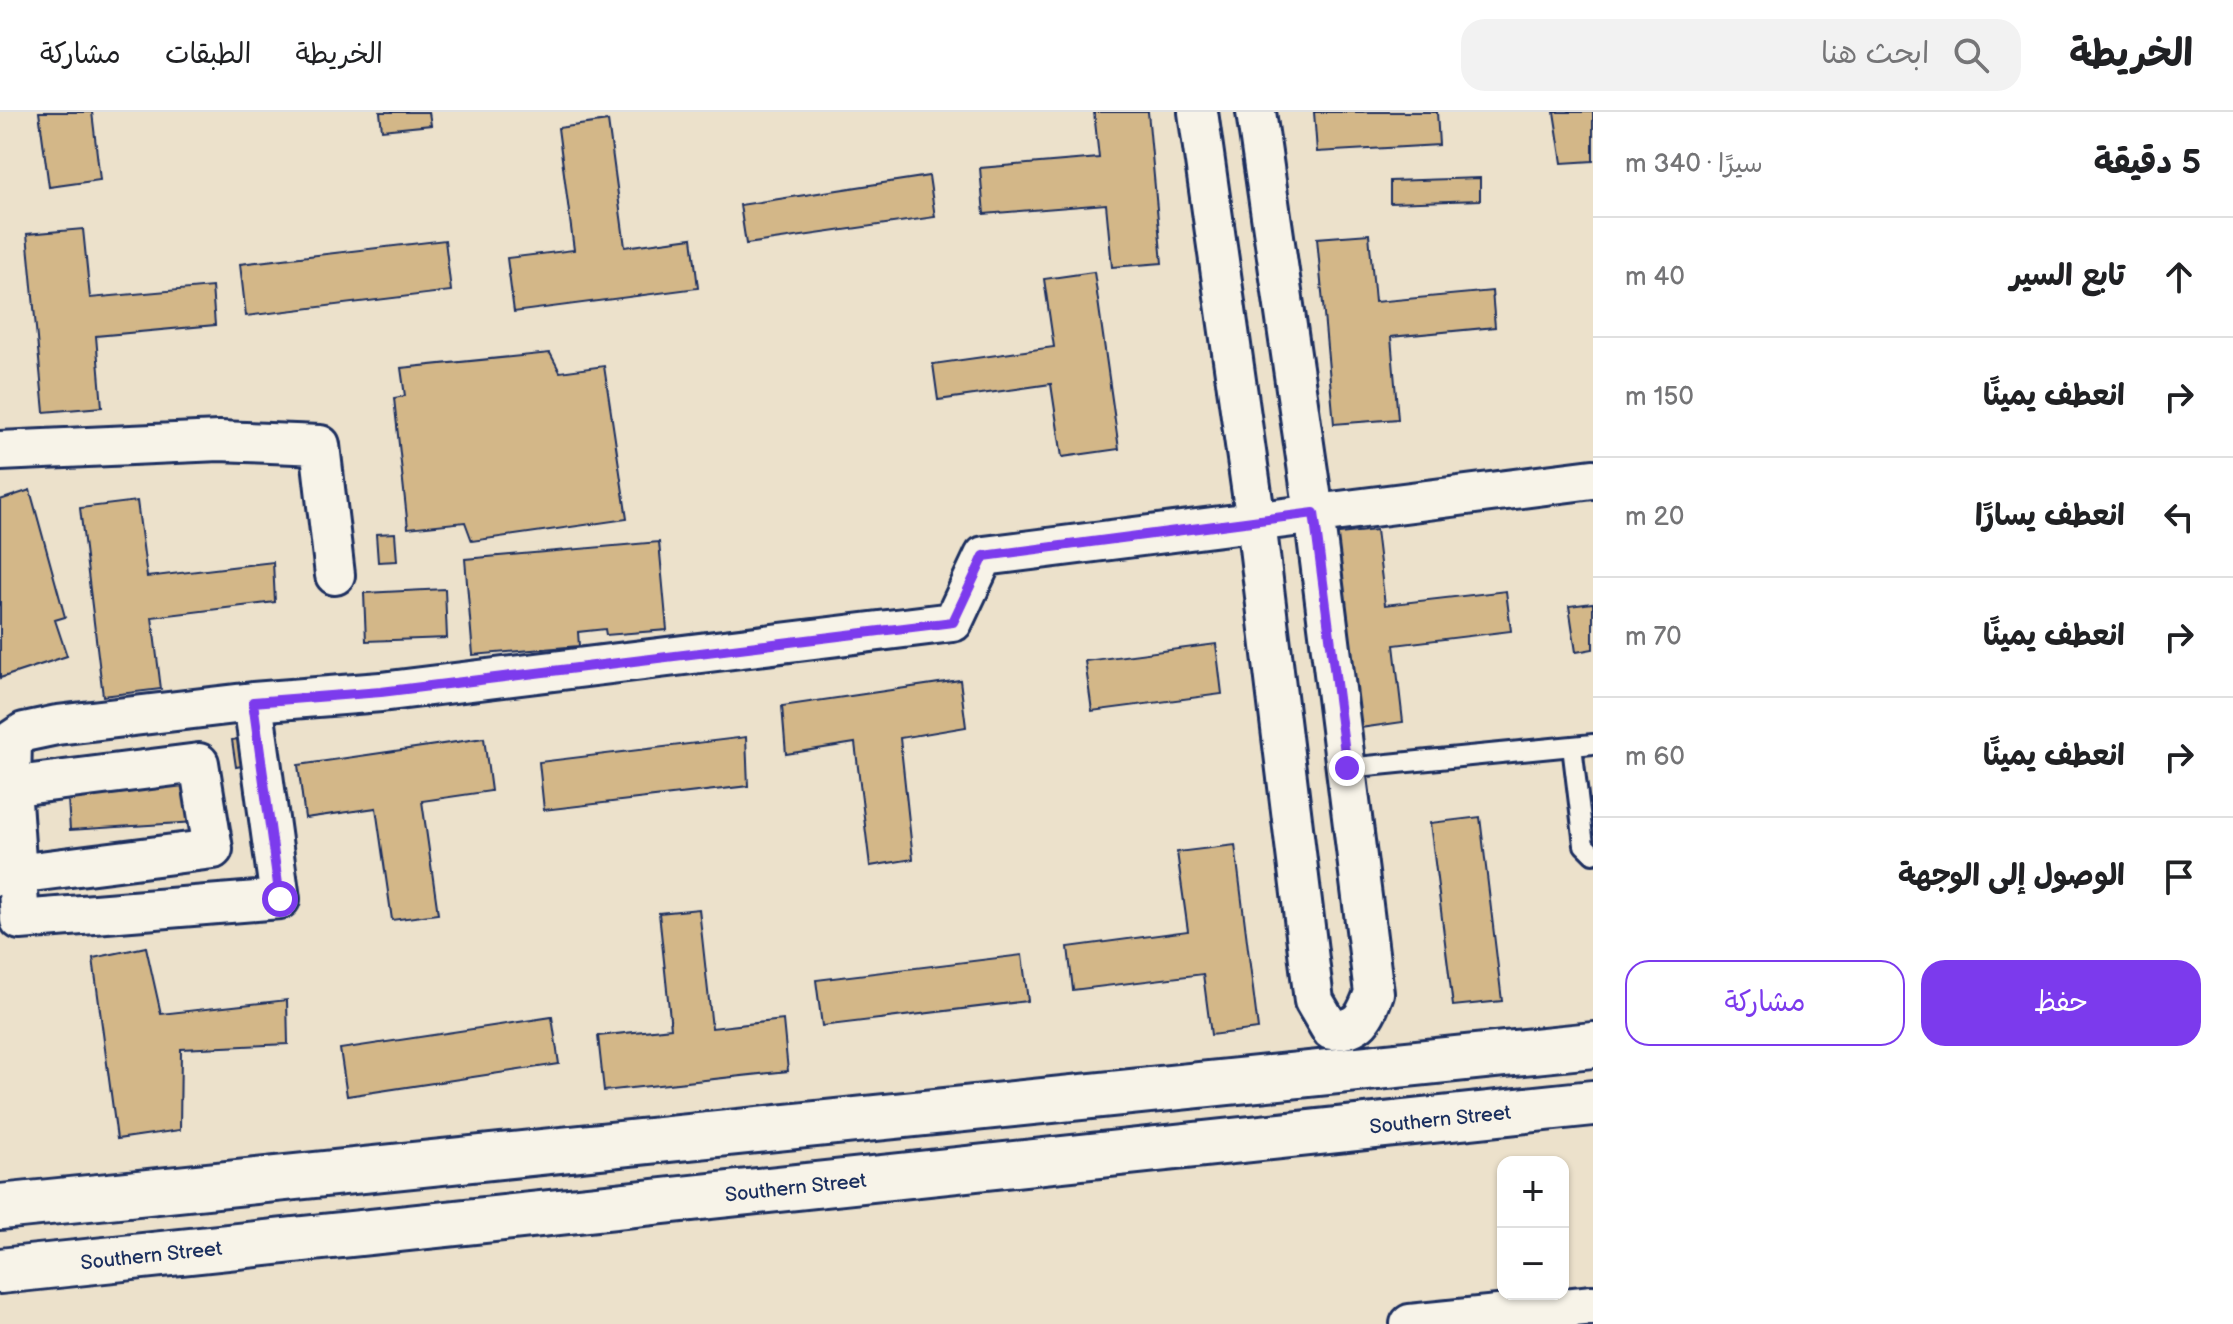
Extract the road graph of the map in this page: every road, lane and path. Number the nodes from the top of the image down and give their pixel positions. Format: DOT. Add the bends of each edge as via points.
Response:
graph roads {
  1 [pos="1198,112"];
  2 [pos="1256,112"];
  3 [pos="0,451"];
  4 [pos="1593,479"];
  5 [pos="1314,513"];
  6 [pos="1256,522"];
  7 [pos="335,575"];
  8 [pos="253,702"];
  9 [pos="1593,744"];
  10 [pos="1572,746"];
  11 [pos="1347,768"];
  12 [pos="6,787"];
  13 [pos="1593,854"];
  14 [pos="8,875"];
  15 [pos="1593,1045"];
  16 [pos="1593,1103"];
  17 [pos="0,1207"];
  18 [pos="0,1271"];
  19 [pos="1593,1305"];
  20 [pos="1410,1324"];
  1 -- 6 [label="street"];
  2 -- 5 [label="street"];
  3 -- 7 [label="street" via="219,441 320,445"];
  4 -- 5 [label="street"];
  5 -- 6 [label="street"];
  5 -- 11 [label="street"];
  6 -- 8 [label="street" via="984,556 953,622 381,692"];
  6 -- 11 [label="street" via="1314,1001 1331,1030 1346,1030 1364,1018 1374,993"];
  8 -- 12 [label="street" via="24,732 12,740"];
  8 -- 14 [label="street" via="280,899 20,920"];
  9 -- 10 [label="lane"];
  10 -- 11 [label="lane"];
  10 -- 13 [label="lane" via="1584,845"];
  12 -- 14 [label="street"];
  12 -- 14 [label="street" via="199,763 213,849"];
  15 -- 17 [label="main road"];
  16 -- 18 [label="main road, Southern Street"];
  19 -- 20 [label="street"];
}
